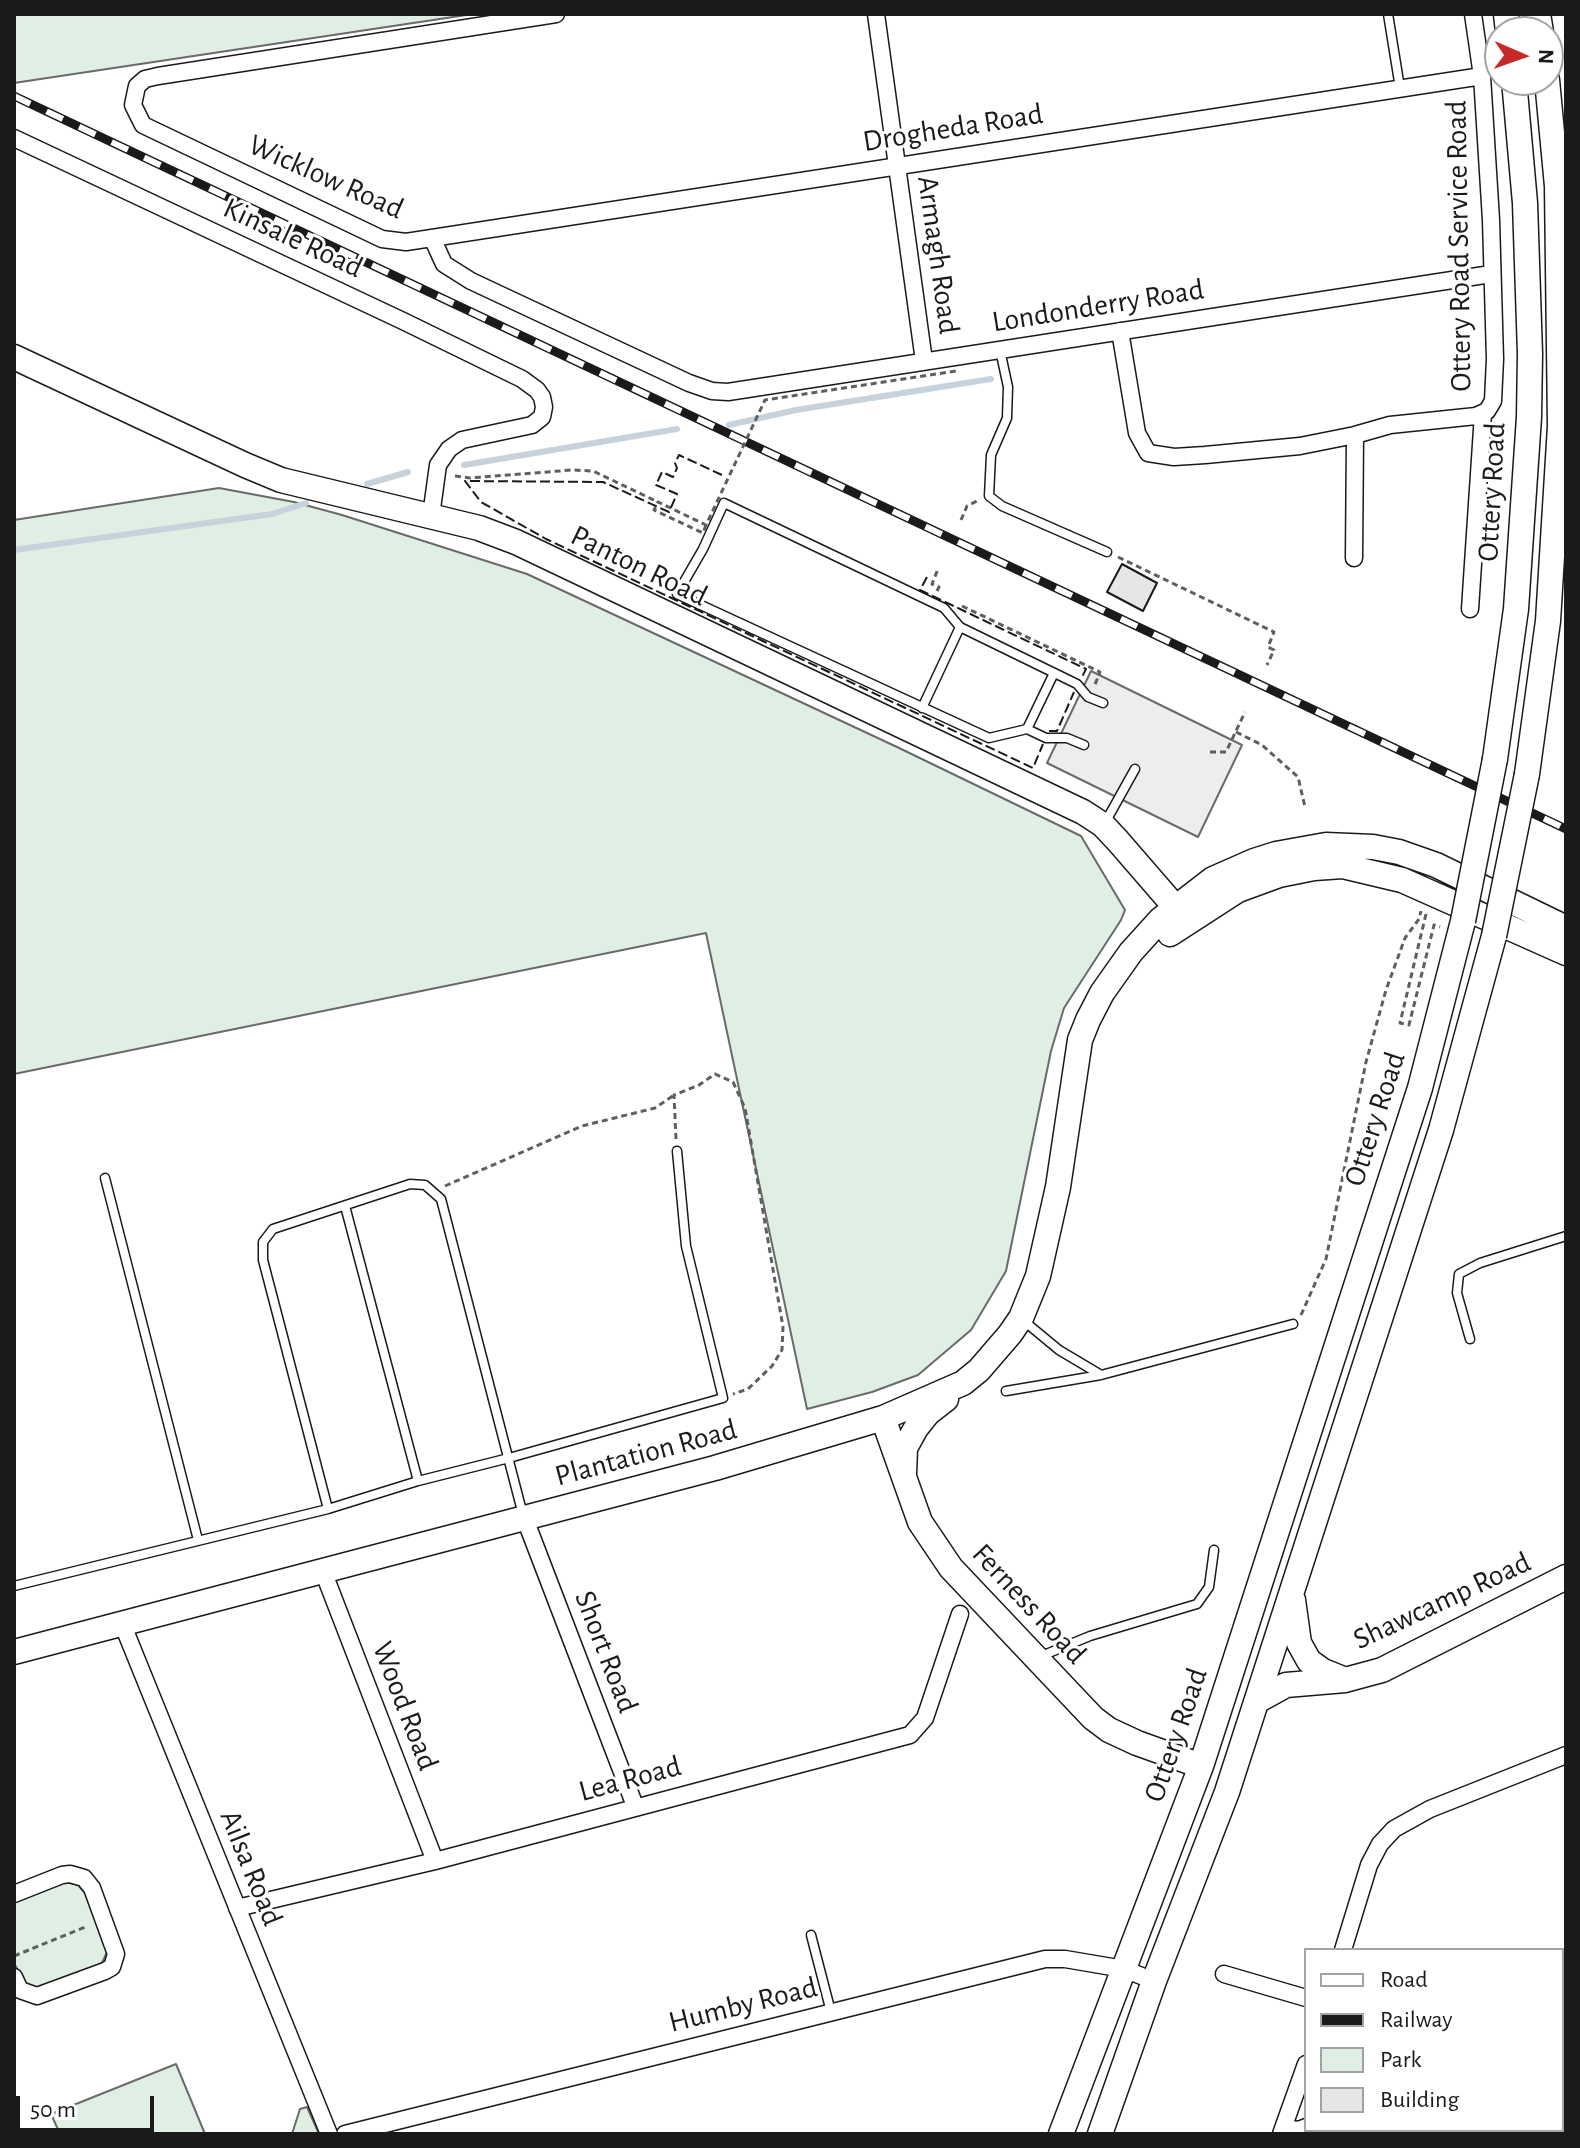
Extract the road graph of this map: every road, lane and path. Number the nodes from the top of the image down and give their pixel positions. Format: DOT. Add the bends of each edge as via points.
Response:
graph roads {
  1 [pos="556,14"];
  2 [pos="876,14"];
  3 [pos="1388,14"];
  4 [pos="1473,14"];
  5 [pos="1482,76"];
  6 [pos="1400,89"];
  7 [pos="1515,96"];
  8 [pos="1549,96"];
  9 [pos="15,139"];
  10 [pos="898,165"];
  11 [pos="433,240"];
  12 [pos="1491,274"];
  13 [pos="1120,331"];
  14 [pos="1000,350"];
  15 [pos="14,357"];
  16 [pos="924,361"];
  17 [pos="956,371"];
  18 [pos="712,391"];
  19 [pos="1483,414"];
  20 [pos="1355,435"];
  21 [pos="438,465"];
  22 [pos="658,502"];
  23 [pos="967,506"];
  24 [pos="431,516"];
  25 [pos="961,520"];
  26 [pos="706,525"];
  27 [pos="1107,552"];
  28 [pos="1354,558"];
  29 [pos="938,569"];
  30 [pos="936,594"];
  31 [pos="950,600"];
  32 [pos="1470,609"];
  33 [pos="960,627"];
  34 [pos="1267,665"];
  35 [pos="1054,673"];
  36 [pos="1093,688"];
  37 [pos="1103,703"];
  38 [pos="922,708"];
  39 [pos="1245,712"];
  40 [pos="1027,729"];
  41 [pos="1236,732"];
  42 [pos="1084,745"];
  43 [pos="1210,752"];
  44 [pos="1135,769"];
  45 [pos="1305,807"];
  46 [pos="1103,825"];
  47 [pos="1141,870"];
  48 [pos="1429,901"];
  49 [pos="1422,908"];
  50 [pos="1178,916"];
  51 [pos="1452,924"];
  52 [pos="1566,928"];
  53 [pos="1131,952"];
  54 [pos="1566,953"];
  55 [pos="1077,1075"];
  56 [pos="674,1095"];
  57 [pos="677,1151"];
  58 [pos="105,1178"];
  59 [pos="433,1191"];
  60 [pos="345,1206"];
  61 [pos="1566,1236"];
  62 [pos="1021,1318"];
  63 [pos="1293,1324"];
  64 [pos="1470,1339"];
  65 [pos="1101,1375"];
  66 [pos="963,1383"];
  67 [pos="1006,1391"];
  68 [pos="723,1398"];
  69 [pos="883,1418"];
  70 [pos="509,1458"];
  71 [pos="904,1480"];
  72 [pos="418,1481"];
  73 [pos="328,1509"];
  74 [pos="525,1519"];
  75 [pos="198,1540"];
  76 [pos="1214,1550"];
  77 [pos="323,1571"];
  78 [pos="1566,1577"];
  79 [pos="14,1586"];
  80 [pos="1292,1592"];
  81 [pos="960,1614"];
  82 [pos="122,1623"];
  83 [pos="14,1652"];
  84 [pos="1035,1658"];
  85 [pos="1345,1680"];
  86 [pos="1257,1701"];
  87 [pos="1566,1755"];
  88 [pos="1201,1766"];
  89 [pos="635,1806"];
  90 [pos="435,1861"];
  91 [pos="14,1894"];
  92 [pos="237,1908"];
  93 [pos="104,1919"];
  94 [pos="811,1935"];
  95 [pos="1344,1948"];
  96 [pos="14,1956"];
  97 [pos="1124,1969"];
  98 [pos="1224,1974"];
  99 [pos="14,1977"];
  100 [pos="1154,1981"];
  101 [pos="1304,1997"];
  102 [pos="831,2012"];
  103 [pos="1304,2070"];
  104 [pos="1304,2128"];
  105 [pos="1282,2131"];
  106 [pos="1105,2132"];
  107 [pos="329,2134"];
  108 [pos="345,2134"];
  109 [pos="1061,2134"];
  1 -- 11 [label="street, Wicklow Road" via="158,76 137,86 133,105 143,125 382,239"];
  2 -- 10 [label="street, Armagh Road"];
  3 -- 6 [label="lane"];
  4 -- 5 [label="street, Ottery Road Service Road"];
  5 -- 6 [label="street, Drogheda Road"];
  5 -- 12 [label="street, Ottery Road Service Road"];
  6 -- 10 [label="street, Drogheda Road"];
  7 -- 51 [label="street, Ottery Road, bridge" via="1530,339 1516,609 1495,759"];
  8 -- 80 [label="street, bridge" via="1557,186 1560,426 1548,621 1527,774 1494,936 1441,1130"];
  9 -- 21 [label="street, Kinsale Road" via="522,379 542,397 542,417 532,425 462,440"];
  10 -- 11 [label="street, Drogheda Road"];
  10 -- 16 [label="street, Armagh Road"];
  11 -- 18 [label="street, Wicklow Road" via="448,268"];
  12 -- 13 [label="street, Londonderry Road"];
  12 -- 19 [label="street, Ottery Road Service Road" via="1493,397"];
  13 -- 14 [label="street, Londonderry Road"];
  13 -- 20 [label="street, Ottery Road Service Road" via="1137,433 1148,453 1205,455"];
  14 -- 16 [label="street, Londonderry Road"];
  14 -- 27 [label="lane" via="1008,387 1007,418 991,455 989,496"];
  15 -- 24 [label="street, Panton Road" via="281,480"];
  16 -- 18 [label="street, Londonderry Road"];
  17 -- 26 [label="path, bridge" via="765,400"];
  19 -- 20 [label="street, Ottery Road Service Road" via="1390,425"];
  19 -- 32 [label="street"];
  20 -- 28 [label="street"];
  21 -- 22 [label="path" via="458,478 593,471"];
  21 -- 24 [label="street"];
  22 -- 26 [label="path, bridge"];
  22 -- 26 [label="path, bridge" via="654,510 703,533"];
  23 -- 25 [label="path"];
  24 -- 46 [label="street, Panton Road" via="516,542"];
  27 -- 34 [label="path" via="1274,632"];
  29 -- 30 [label="path" via="932,584 939,587"];
  31 -- 36 [label="path" via="1100,672"];
  33 -- 35 [label="lane"];
  33 -- 38 [label="lane"];
  33 -- 38 [label="lane" via="944,608 724,503 677,594"];
  35 -- 37 [label="lane"];
  35 -- 40 [label="lane"];
  38 -- 40 [label="lane" via="989,738"];
  39 -- 41 [label="path"];
  40 -- 42 [label="lane"];
  41 -- 43 [label="path" via="1226,752"];
  41 -- 45 [label="path" via="1262,745 1298,777"];
  44 -- 46 [label="lane"];
  46 -- 47 [label="street, Panton Road"];
  47 -- 50 [label="street, Panton Road"];
  47 -- 53 [label="street" via="1147,907"];
  48 -- 51 [label="path" via="1400,1023 1409,1025 1434,925"];
  49 -- 63 [label="path" via="1405,938 1375,1027 1326,1259 1305,1310"];
  50 -- 52 [label="street, Plantation Road" via="1213,879 1254,861 1301,849 1350,845 1399,852 1429,863"];
  50 -- 53 [label="street, Plantation Road" via="1160,920"];
  50 -- 54 [label="street, Plantation Road" via="1279,875 1343,866 1402,880"];
  50 -- 55 [label="street, Plantation Road" via="1111,1001"];
  51 -- 88 [label="street, Ottery Road" via="1420,1088"];
  53 -- 55 [label="street, Plantation Road" via="1088,1020"];
  55 -- 62 [label="street, Plantation Road" via="1047,1243"];
  56 -- 57 [label="path"];
  56 -- 59 [label="path" via="655,1108 582,1126"];
  56 -- 68 [label="path" via="715,1074 733,1082 745,1108 783,1327 782,1350 772,1366 748,1389"];
  57 -- 68 [label="lane" via="686,1246"];
  58 -- 75 [label="lane"];
  59 -- 60 [label="lane" via="425,1185 399,1186"];
  59 -- 70 [label="lane" via="444,1209"];
  60 -- 72 [label="lane"];
  60 -- 73 [label="lane" via="273,1229 261,1252"];
  61 -- 64 [label="lane" via="1459,1274 1457,1293"];
  62 -- 65 [label="lane" via="1059,1350"];
  62 -- 66 [label="street, Plantation Road"];
  63 -- 65 [label="lane"];
  65 -- 67 [label="lane"];
  66 -- 69 [label="street, Plantation Road"];
  66 -- 71 [label="street" via="916,1428 903,1457"];
  68 -- 70 [label="lane"];
  69 -- 71 [label="street, Ferness Road"];
  69 -- 74 [label="street, Plantation Road"];
  70 -- 72 [label="lane"];
  70 -- 74 [label="lane"];
  71 -- 84 [label="street, Ferness Road" via="934,1546"];
  72 -- 73 [label="lane"];
  73 -- 75 [label="lane"];
  74 -- 77 [label="street, Plantation Road"];
  74 -- 89 [label="street, Short Road"];
  75 -- 79 [label="lane"];
  76 -- 84 [label="lane" via="1209,1587 1197,1604"];
  77 -- 82 [label="street, Plantation Road"];
  77 -- 90 [label="street, Wood Road"];
  78 -- 85 [label="street, Shawcamp Road" via="1382,1670"];
  80 -- 85 [label="street, Shawcamp Road" via="1299,1643 1309,1661"];
  80 -- 86 [label="street"];
  81 -- 89 [label="street, Lea Road" via="925,1718 910,1735"];
  82 -- 83 [label="street, Plantation Road"];
  82 -- 92 [label="street, Ailsa Road"];
  84 -- 88 [label="street, Ferness Road" via="1109,1730"];
  85 -- 86 [label="street, Shawcamp Road" via="1286,1685"];
  86 -- 100 [label="street"];
  87 -- 95 [label="street" via="1430,1809 1394,1829 1369,1865"];
  88 -- 97 [label="street, Ottery Road"];
  89 -- 90 [label="street, Lea Road"];
  90 -- 92 [label="street, Lea Road"];
  91 -- 93 [label="street" via="62,1875 78,1875 92,1888"];
  92 -- 107 [label="street, Ailsa Road"];
  93 -- 96 [label="path"];
  93 -- 99 [label="street" via="116,1954 112,1967 37,1996 20,1990"];
  94 -- 102 [label="lane"];
  97 -- 100 [label="street, Humby Road"];
  97 -- 102 [label="street, Humby Road" via="1045,1959"];
  97 -- 109 [label="street, Ottery Road"];
  98 -- 101 [label="street"];
  100 -- 106 [label="street"];
  102 -- 108 [label="street, Humby Road"];
  103 -- 105 [label="street"];
  104 -- 105 [label="street"];
}
